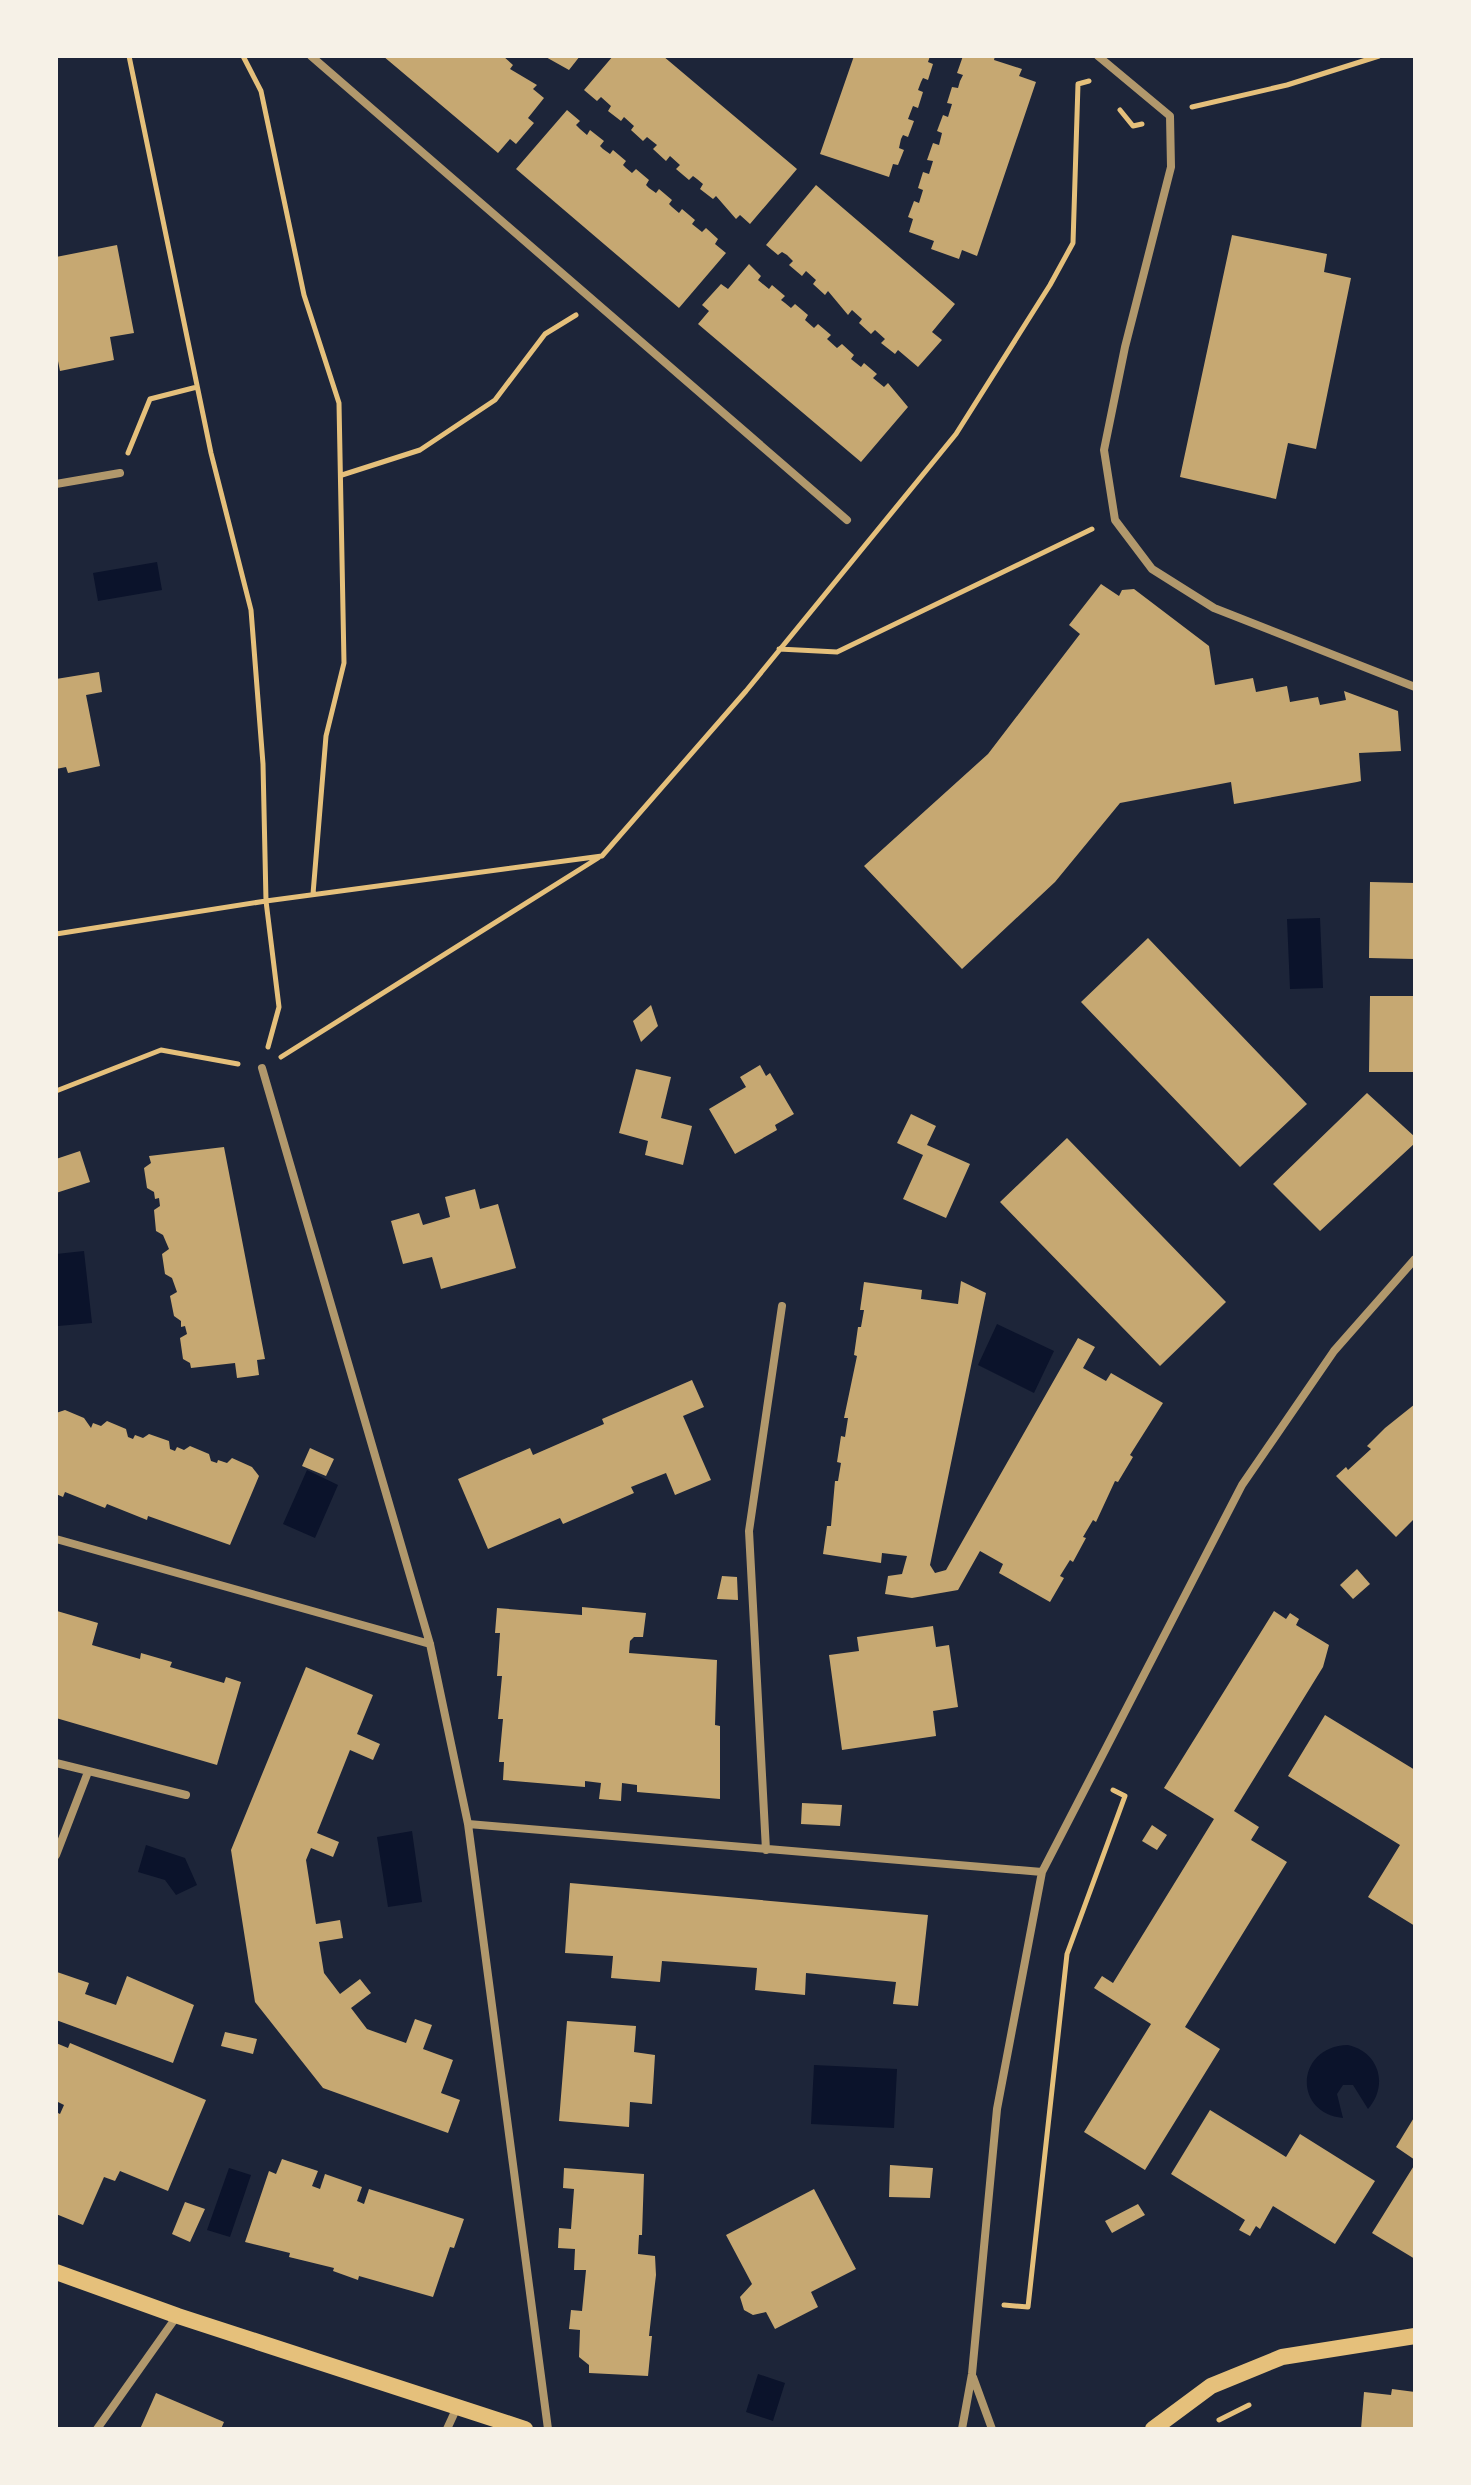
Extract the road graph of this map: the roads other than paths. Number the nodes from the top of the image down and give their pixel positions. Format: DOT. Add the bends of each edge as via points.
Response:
graph roads {
  1 [pos="311,56"];
  2 [pos="1098,56"];
  3 [pos="120,473"];
  4 [pos="56,484"];
  5 [pos="847,520"];
  6 [pos="1415,687"];
  7 [pos="262,1068"];
  8 [pos="1415,1259"];
  9 [pos="782,1306"];
  10 [pos="56,1539"];
  11 [pos="430,1644"];
  12 [pos="56,1763"];
  13 [pos="88,1772"];
  14 [pos="186,1795"];
  15 [pos="468,1824"];
  16 [pos="766,1850"];
  17 [pos="56,1855"];
  18 [pos="1042,1872"];
  19 [pos="56,2272"];
  20 [pos="178,2316"];
  21 [pos="1415,2336"];
  22 [pos="972,2374"];
  23 [pos="458,2405"];
  24 [pos="97,2429"];
  25 [pos="447,2429"];
  26 [pos="525,2429"];
  27 [pos="548,2429"];
  28 [pos="962,2429"];
  29 [pos="992,2429"];
  30 [pos="1153,2429"];
  1 -- 5 [label="street"];
  2 -- 6 [label="street" via="1170,116 1171,167 1104,450 1115,520 1152,569 1214,608"];
  3 -- 4 [label="street"];
  7 -- 11 [label="street"];
  8 -- 18 [label="street" via="1334,1351 1242,1485"];
  9 -- 16 [label="street" via="749,1531"];
  10 -- 11 [label="street"];
  11 -- 15 [label="street"];
  12 -- 13 [label="street"];
  13 -- 14 [label="street"];
  13 -- 17 [label="street"];
  15 -- 16 [label="street"];
  15 -- 27 [label="street"];
  16 -- 18 [label="street"];
  18 -- 22 [label="street" via="997,2109"];
  19 -- 20 [label="main road"];
  20 -- 23 [label="main road"];
  20 -- 24 [label="street"];
  21 -- 30 [label="main road" via="1282,2357 1211,2386"];
  22 -- 28 [label="street"];
  22 -- 29 [label="street"];
  23 -- 25 [label="street"];
  23 -- 26 [label="main road"];
}
